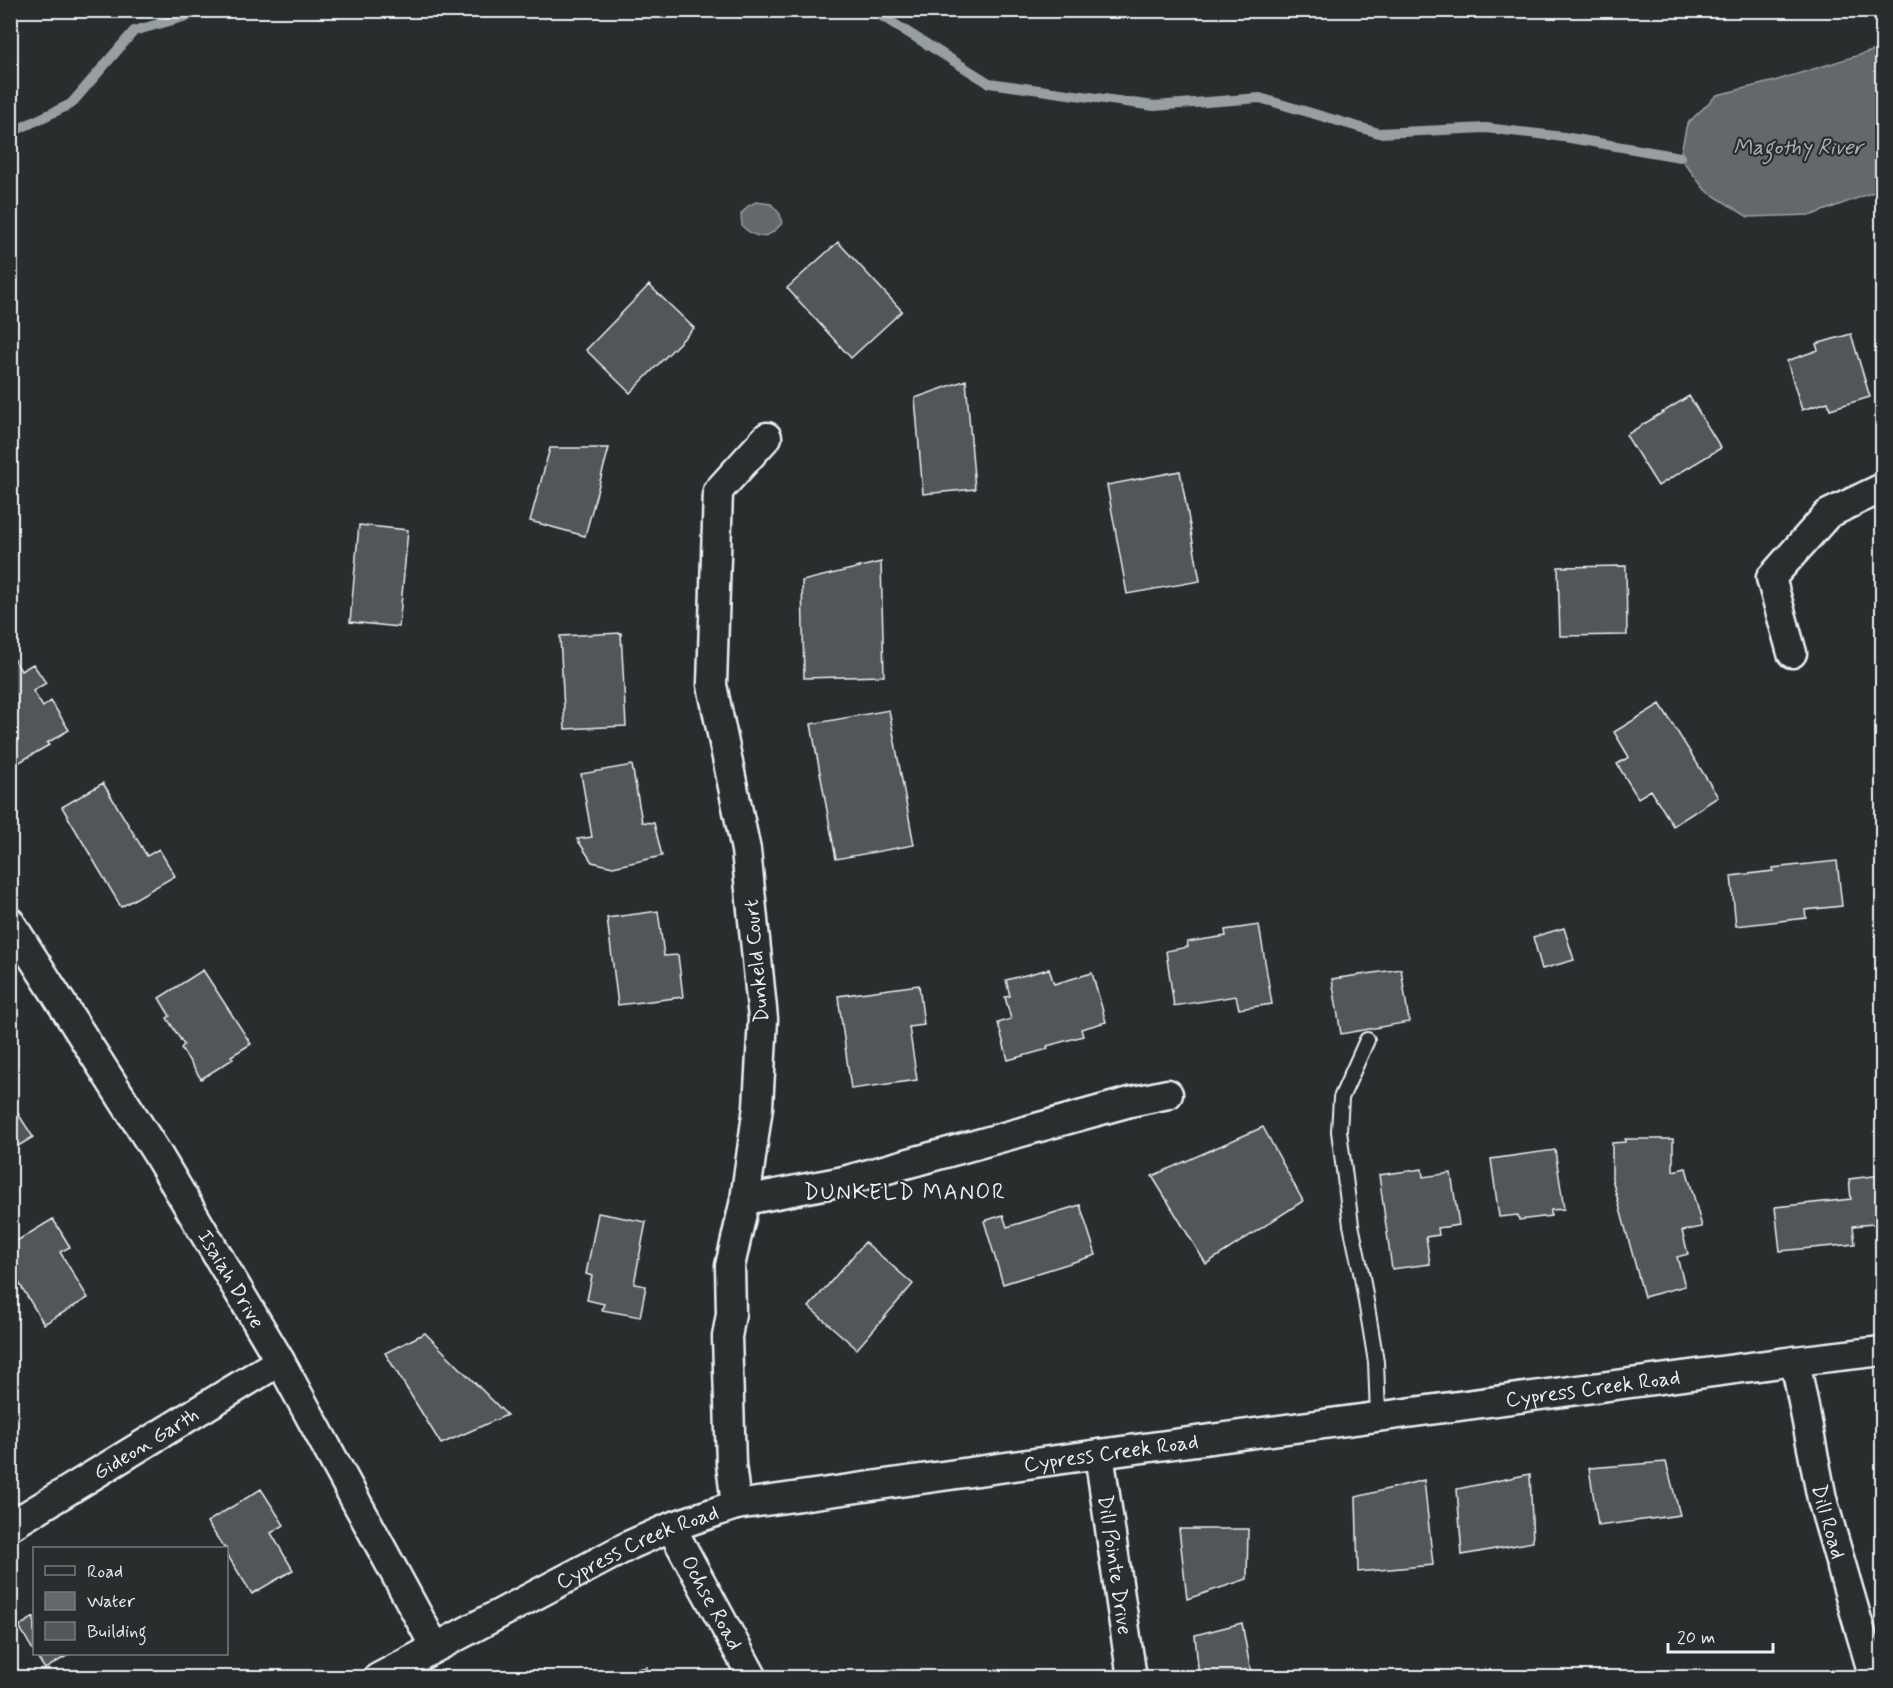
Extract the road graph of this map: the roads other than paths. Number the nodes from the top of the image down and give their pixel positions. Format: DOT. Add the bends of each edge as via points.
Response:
graph roads {
  1 [pos="767,437"];
  2 [pos="1882,488"];
  3 [pos="1792,653"];
  4 [pos="10,922"];
  5 [pos="1367,1040"];
  6 [pos="1168,1094"];
  7 [pos="745,1200"];
  8 [pos="1882,1351"];
  9 [pos="280,1361"];
  10 [pos="1795,1361"];
  11 [pos="1378,1416"];
  12 [pos="1099,1454"];
  13 [pos="736,1505"];
  14 [pos="10,1526"];
  15 [pos="671,1527"];
  16 [pos="435,1647"];
  17 [pos="378,1677"];
  18 [pos="753,1677"];
  19 [pos="1132,1677"];
  20 [pos="1874,1677"];
  1 -- 7 [label="street, Dunkeld Court" via="718,491 712,669 746,850 763,1019 758,1107"];
  2 -- 3 [label="street" via="1828,514 1771,578"];
  4 -- 9 [label="street, Isaiah Drive" via="158,1155"];
  5 -- 11 [label="lane" via="1341,1098 1339,1131 1351,1225 1376,1362"];
  6 -- 7 [label="street" via="844,1182"];
  7 -- 13 [label="street, Dunkeld Court" via="730,1266 731,1314 727,1337"];
  8 -- 10 [label="street, Cypress Creek Road"];
  9 -- 14 [label="street, Gideon Garth"];
  9 -- 16 [label="street, Isaiah Drive"];
  10 -- 11 [label="street, Cypress Creek Road"];
  10 -- 20 [label="street, Dill Road" via="1822,1499"];
  11 -- 12 [label="street, Cypress Creek Road"];
  12 -- 13 [label="street, Cypress Creek Road"];
  12 -- 19 [label="street, Dill Pointe Drive"];
  13 -- 15 [label="street, Cypress Creek Road"];
  15 -- 16 [label="street, Cypress Creek Road"];
  15 -- 18 [label="street, Ochse Road"];
  16 -- 17 [label="street, Cypress Creek Road"];
}
